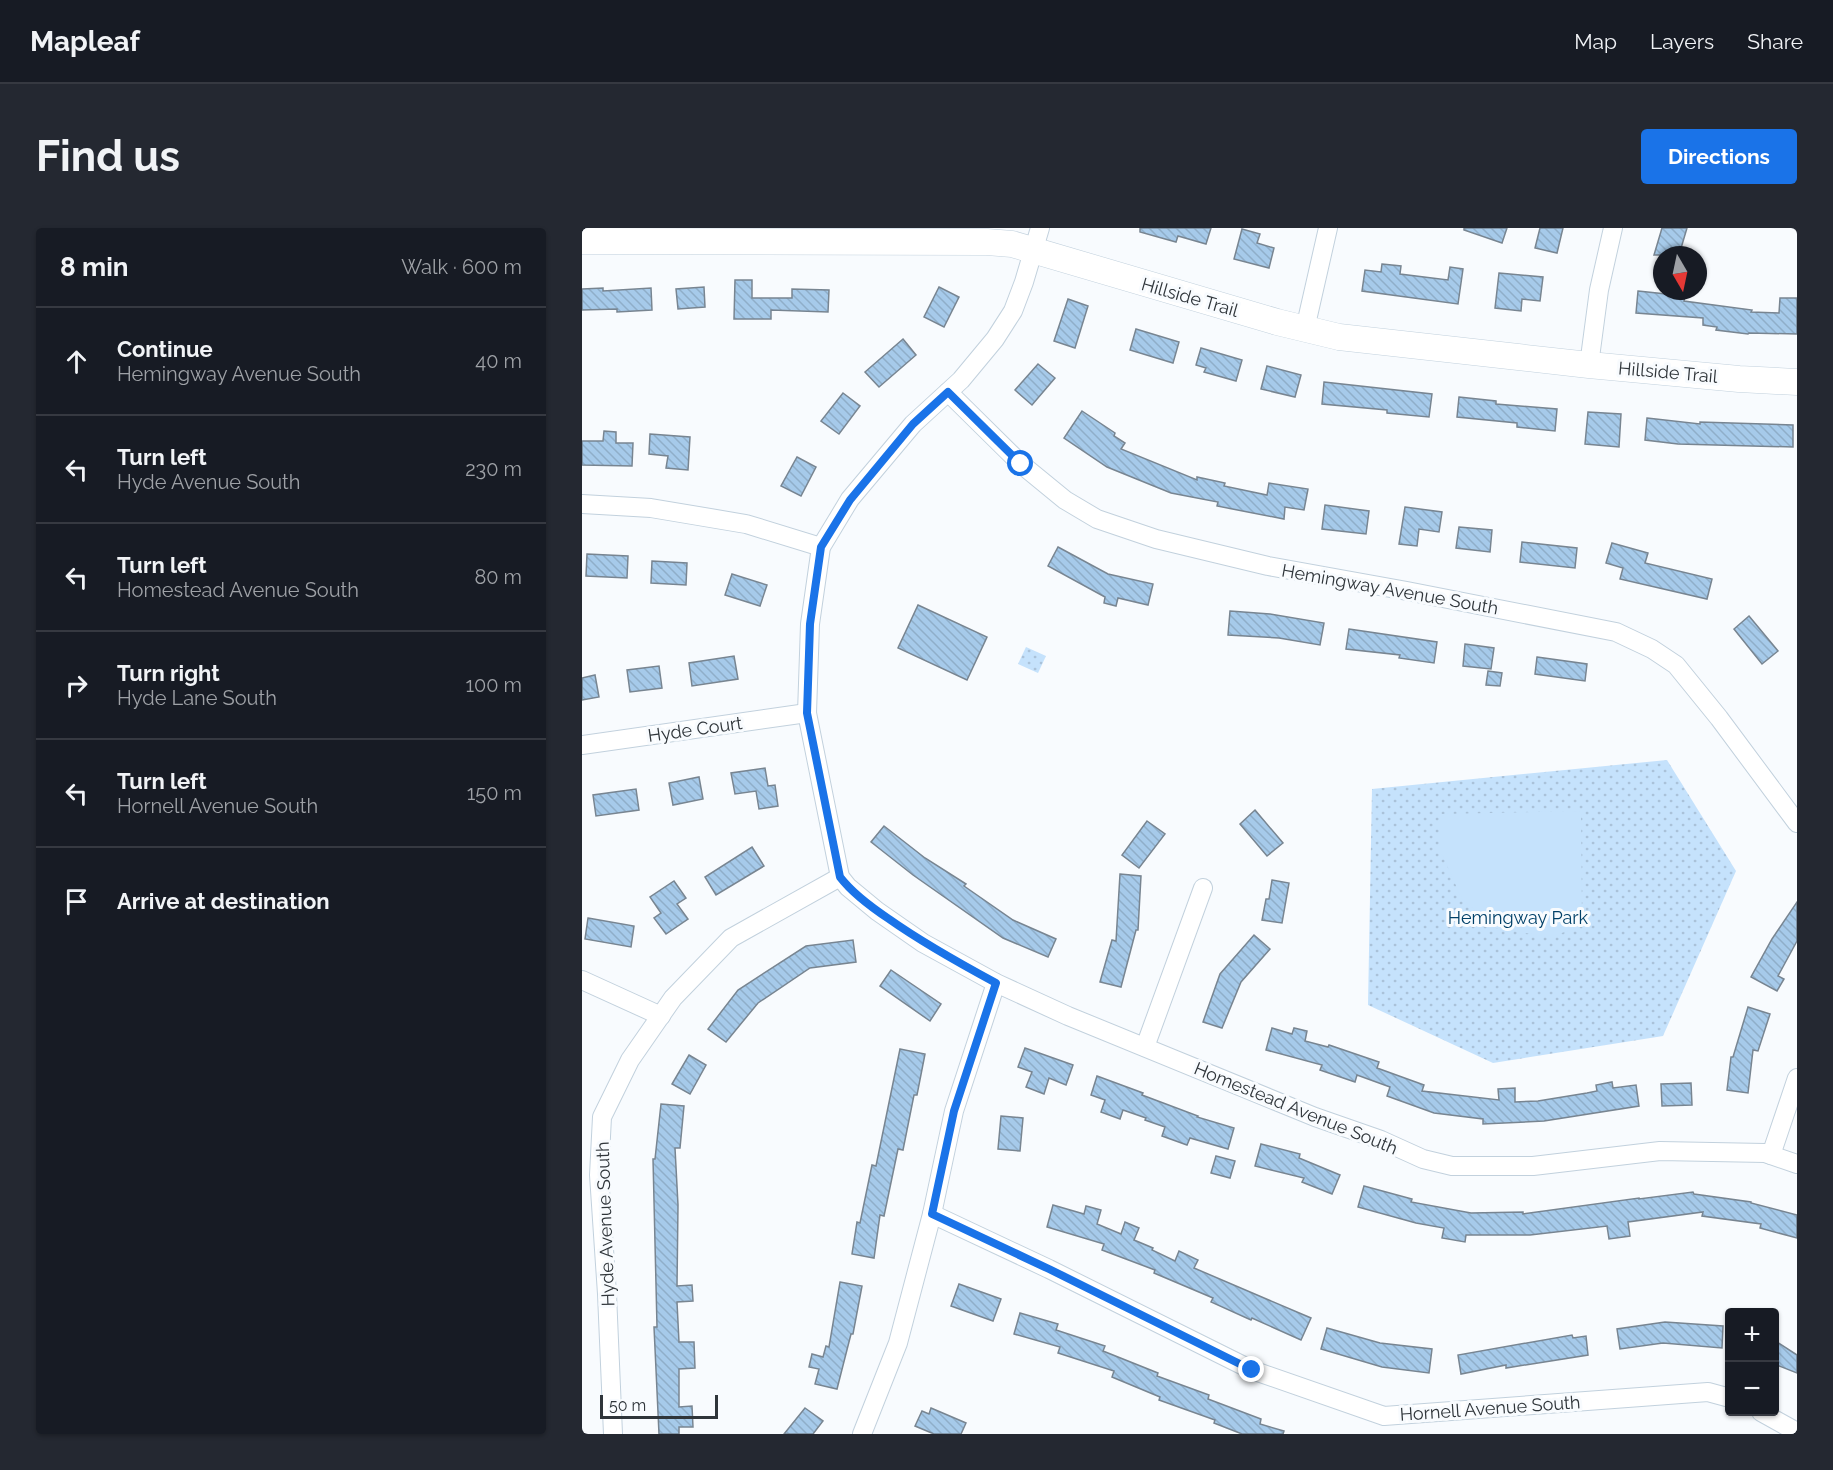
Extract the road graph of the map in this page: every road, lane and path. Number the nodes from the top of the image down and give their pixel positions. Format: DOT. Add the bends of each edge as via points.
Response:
graph roads {
  1 [pos="1328,228"];
  2 [pos="1613,228"];
  3 [pos="802,235"];
  4 [pos="1037,240"];
  5 [pos="582,241"];
  6 [pos="1305,329"];
  7 [pos="1589,364"];
  8 [pos="1797,382"];
  9 [pos="948,392"];
  10 [pos="582,504"];
  11 [pos="821,547"];
  12 [pos="807,713"];
  13 [pos="582,746"];
  14 [pos="1797,823"];
  15 [pos="840,877"];
  16 [pos="1203,888"];
  17 [pos="582,980"];
  18 [pos="996,983"];
  19 [pos="661,1016"];
  20 [pos="1145,1047"];
  21 [pos="1797,1078"];
  22 [pos="1771,1155"];
  23 [pos="1797,1164"];
  24 [pos="932,1214"];
  25 [pos="1725,1397"];
  26 [pos="1768,1416"];
  27 [pos="1797,1432"];
  28 [pos="613,1434"];
  29 [pos="862,1434"];
  1 -- 6 [label="street"];
  2 -- 7 [label="street" via="1599,290"];
  3 -- 4 [label="street, Hillside Trail" via="1012,244"];
  3 -- 5 [label="street, Hillside Trail"];
  4 -- 6 [label="street, Hillside Trail"];
  4 -- 9 [label="street" via="1013,310 989,347"];
  6 -- 7 [label="street, Hillside Trail" via="1368,341"];
  7 -- 8 [label="street, Hillside Trail"];
  9 -- 11 [label="street" via="913,424 850,500"];
  9 -- 14 [label="street, Hemingway Avenue South" via="1021,464 1065,500 1097,519 1156,539 1268,566 1616,632 1652,649 1676,665"];
  10 -- 11 [label="street" via="651,508 735,523"];
  11 -- 12 [label="street" via="810,624"];
  12 -- 13 [label="street, Hyde Court"];
  12 -- 15 [label="street"];
  15 -- 18 [label="street, Homestead Avenue South" via="923,943"];
  15 -- 19 [label="street, Hyde Avenue South" via="731,938 673,998"];
  16 -- 20 [label="street"];
  17 -- 19 [label="street"];
  18 -- 20 [label="street, Homestead Avenue South"];
  18 -- 24 [label="street" via="954,1111"];
  19 -- 28 [label="street, Hyde Avenue South" via="630,1060 602,1117 599,1175"];
  20 -- 22 [label="street, Homestead Avenue South" via="1423,1159 1452,1166 1533,1166 1660,1151"];
  21 -- 22 [label="street"];
  22 -- 23 [label="street, Homestead Avenue South"];
  24 -- 25 [label="street, Hornell Avenue South" via="1252,1370 1384,1416 1708,1392"];
  24 -- 29 [label="street" via="898,1343"];
  26 -- 27 [label="street"];
}
